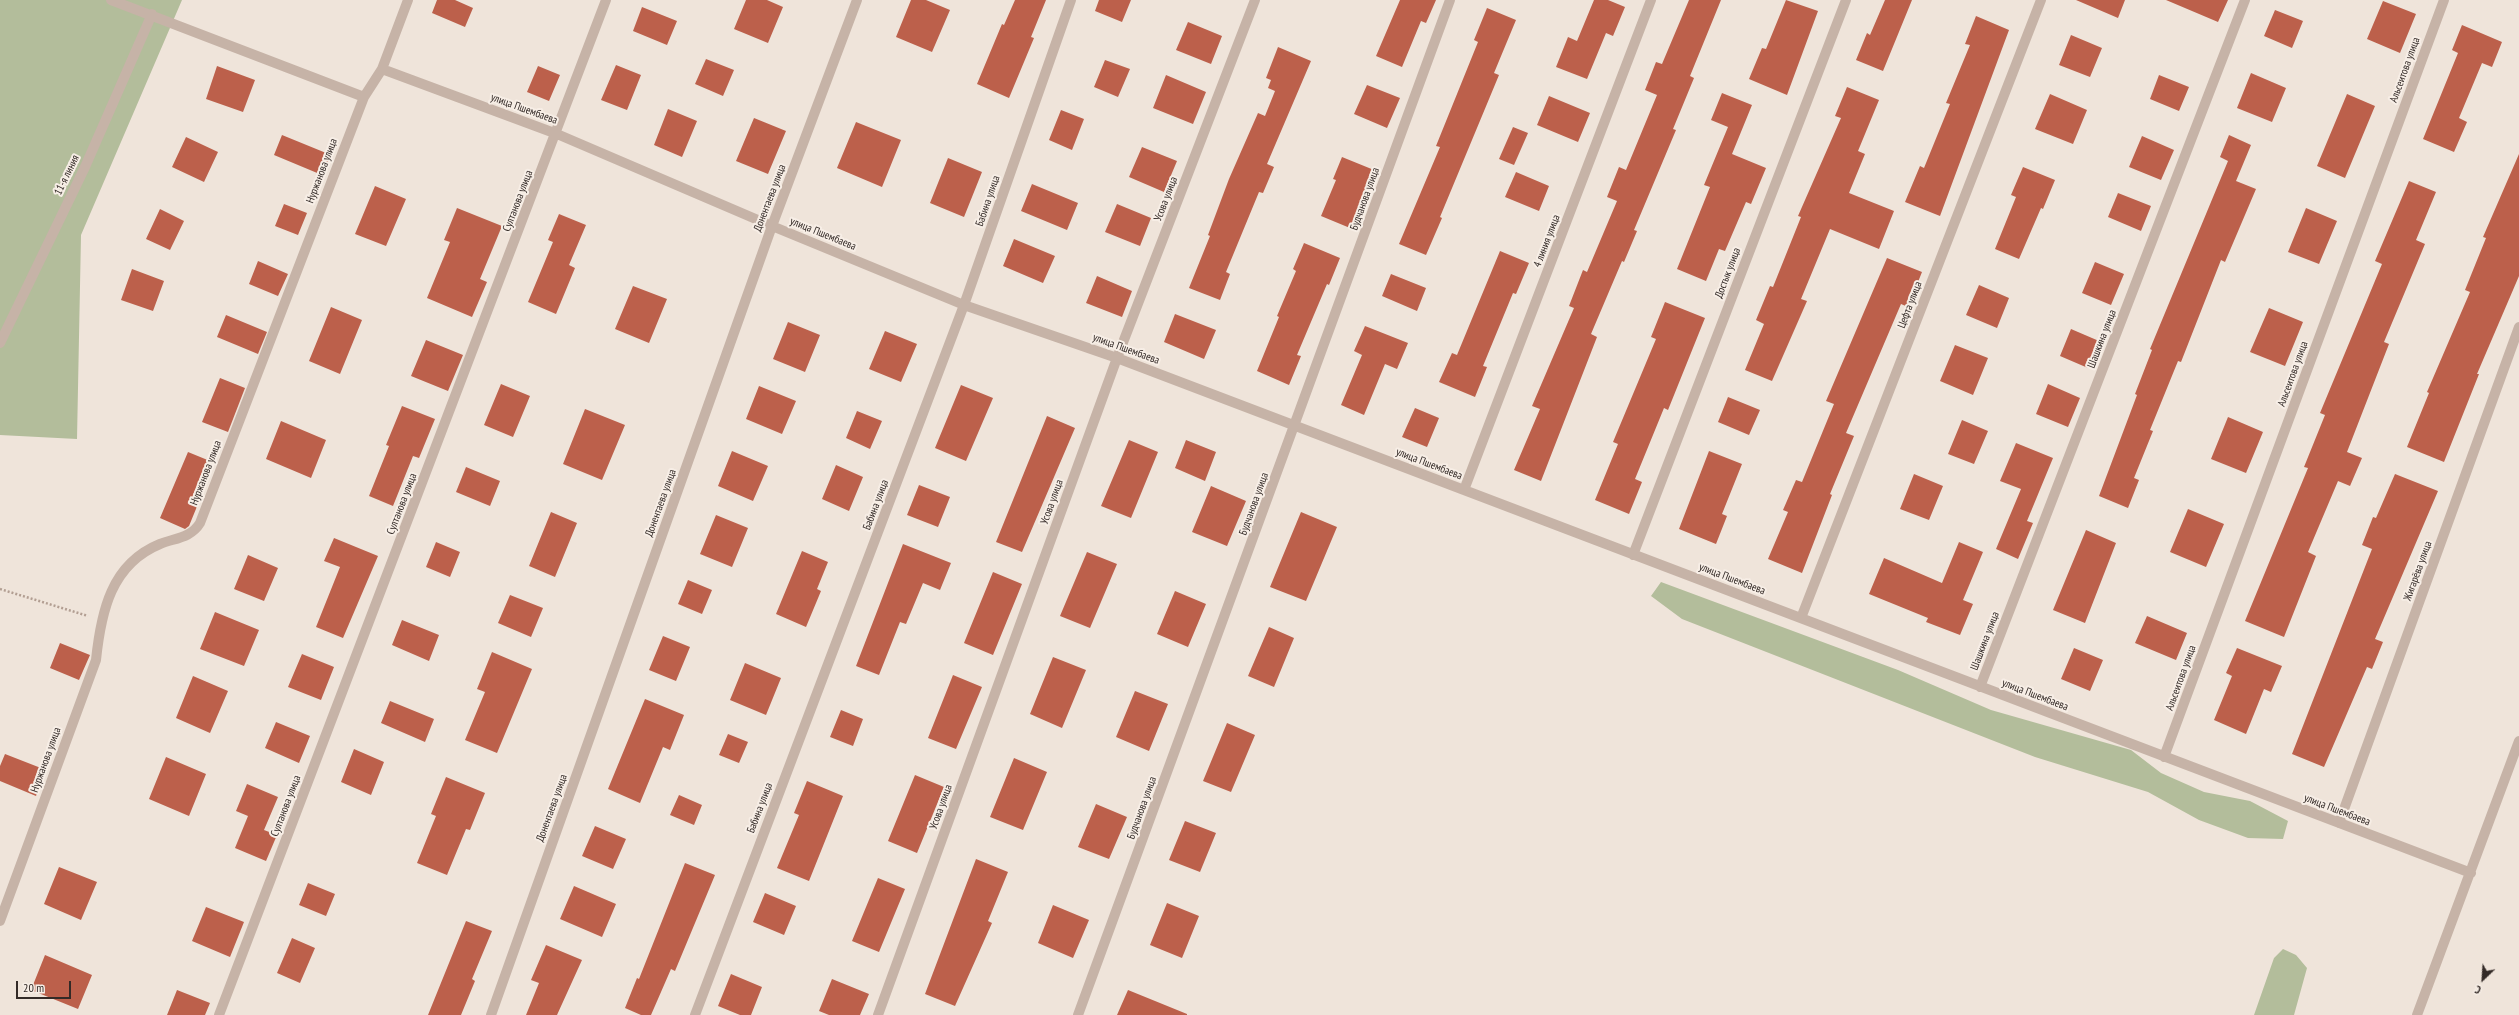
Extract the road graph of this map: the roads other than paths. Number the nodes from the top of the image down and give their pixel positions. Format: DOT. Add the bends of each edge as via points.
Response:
graph roads {
  1 [pos="111,0"];
  2 [pos="408,0"];
  3 [pos="606,0"];
  4 [pos="857,0"];
  5 [pos="1071,0"];
  6 [pos="1255,0"];
  7 [pos="1450,0"];
  8 [pos="1651,0"];
  9 [pos="1846,0"];
  10 [pos="2040,0"];
  11 [pos="2245,0"];
  12 [pos="2444,0"];
  13 [pos="152,14"];
  14 [pos="382,69"];
  15 [pos="364,97"];
  16 [pos="557,134"];
  17 [pos="772,226"];
  18 [pos="964,305"];
  19 [pos="2519,327"];
  20 [pos="0,343"];
  21 [pos="1117,358"];
  22 [pos="1296,426"];
  23 [pos="1464,490"];
  24 [pos="1633,554"];
  25 [pos="1802,618"];
  26 [pos="1980,687"];
  27 [pos="2519,741"];
  28 [pos="2164,757"];
  29 [pos="2339,823"];
  30 [pos="2471,873"];
  31 [pos="0,921"];
  32 [pos="219,1015"];
  33 [pos="491,1015"];
  34 [pos="694,1015"];
  35 [pos="878,1015"];
  36 [pos="1078,1015"];
  37 [pos="2417,1015"];
  1 -- 13 [label="street"];
  2 -- 14 [label="street, Нуржанова улица"];
  3 -- 16 [label="street, Султанова улица"];
  4 -- 17 [label="street, Донентаева улица"];
  5 -- 18 [label="street, Бабина улица"];
  6 -- 21 [label="street, Усова улица"];
  7 -- 22 [label="street, Будчанова улица"];
  8 -- 23 [label="street, 4 линия улица"];
  9 -- 24 [label="street, Достык улица"];
  10 -- 25 [label="street, Цефта улица"];
  11 -- 26 [label="street, Шашкина улица"];
  12 -- 28 [label="street, Альсеитова улица"];
  13 -- 15 [label="street"];
  13 -- 20 [label="street, 11-я линия" via="85,167"];
  14 -- 15 [label="street, Нуржанова улица"];
  14 -- 16 [label="street, улица Пшембаева"];
  15 -- 31 [label="street, Нуржанова улица" via="200,523 188,535 140,554 126,567 100,619 96,660"];
  16 -- 17 [label="street, улица Пшембаева"];
  16 -- 32 [label="street, Султанова улица"];
  17 -- 18 [label="street, улица Пшембаева"];
  17 -- 33 [label="street, Донентаева улица"];
  18 -- 21 [label="street, улица Пшембаева"];
  18 -- 34 [label="street, Бабина улица"];
  19 -- 29 [label="street, Жигарёва улица"];
  21 -- 22 [label="street, улица Пшембаева"];
  21 -- 35 [label="street, Усова улица"];
  22 -- 23 [label="street, улица Пшембаева"];
  22 -- 36 [label="street, Будчанова улица"];
  23 -- 24 [label="street, улица Пшембаева"];
  24 -- 25 [label="street, улица Пшембаева"];
  25 -- 26 [label="street, улица Пшембаева"];
  26 -- 28 [label="street, улица Пшембаева"];
  27 -- 30 [label="street"];
  28 -- 29 [label="street, улица Пшембаева"];
  29 -- 30 [label="street, улица Пшембаева"];
  30 -- 37 [label="street"];
}
